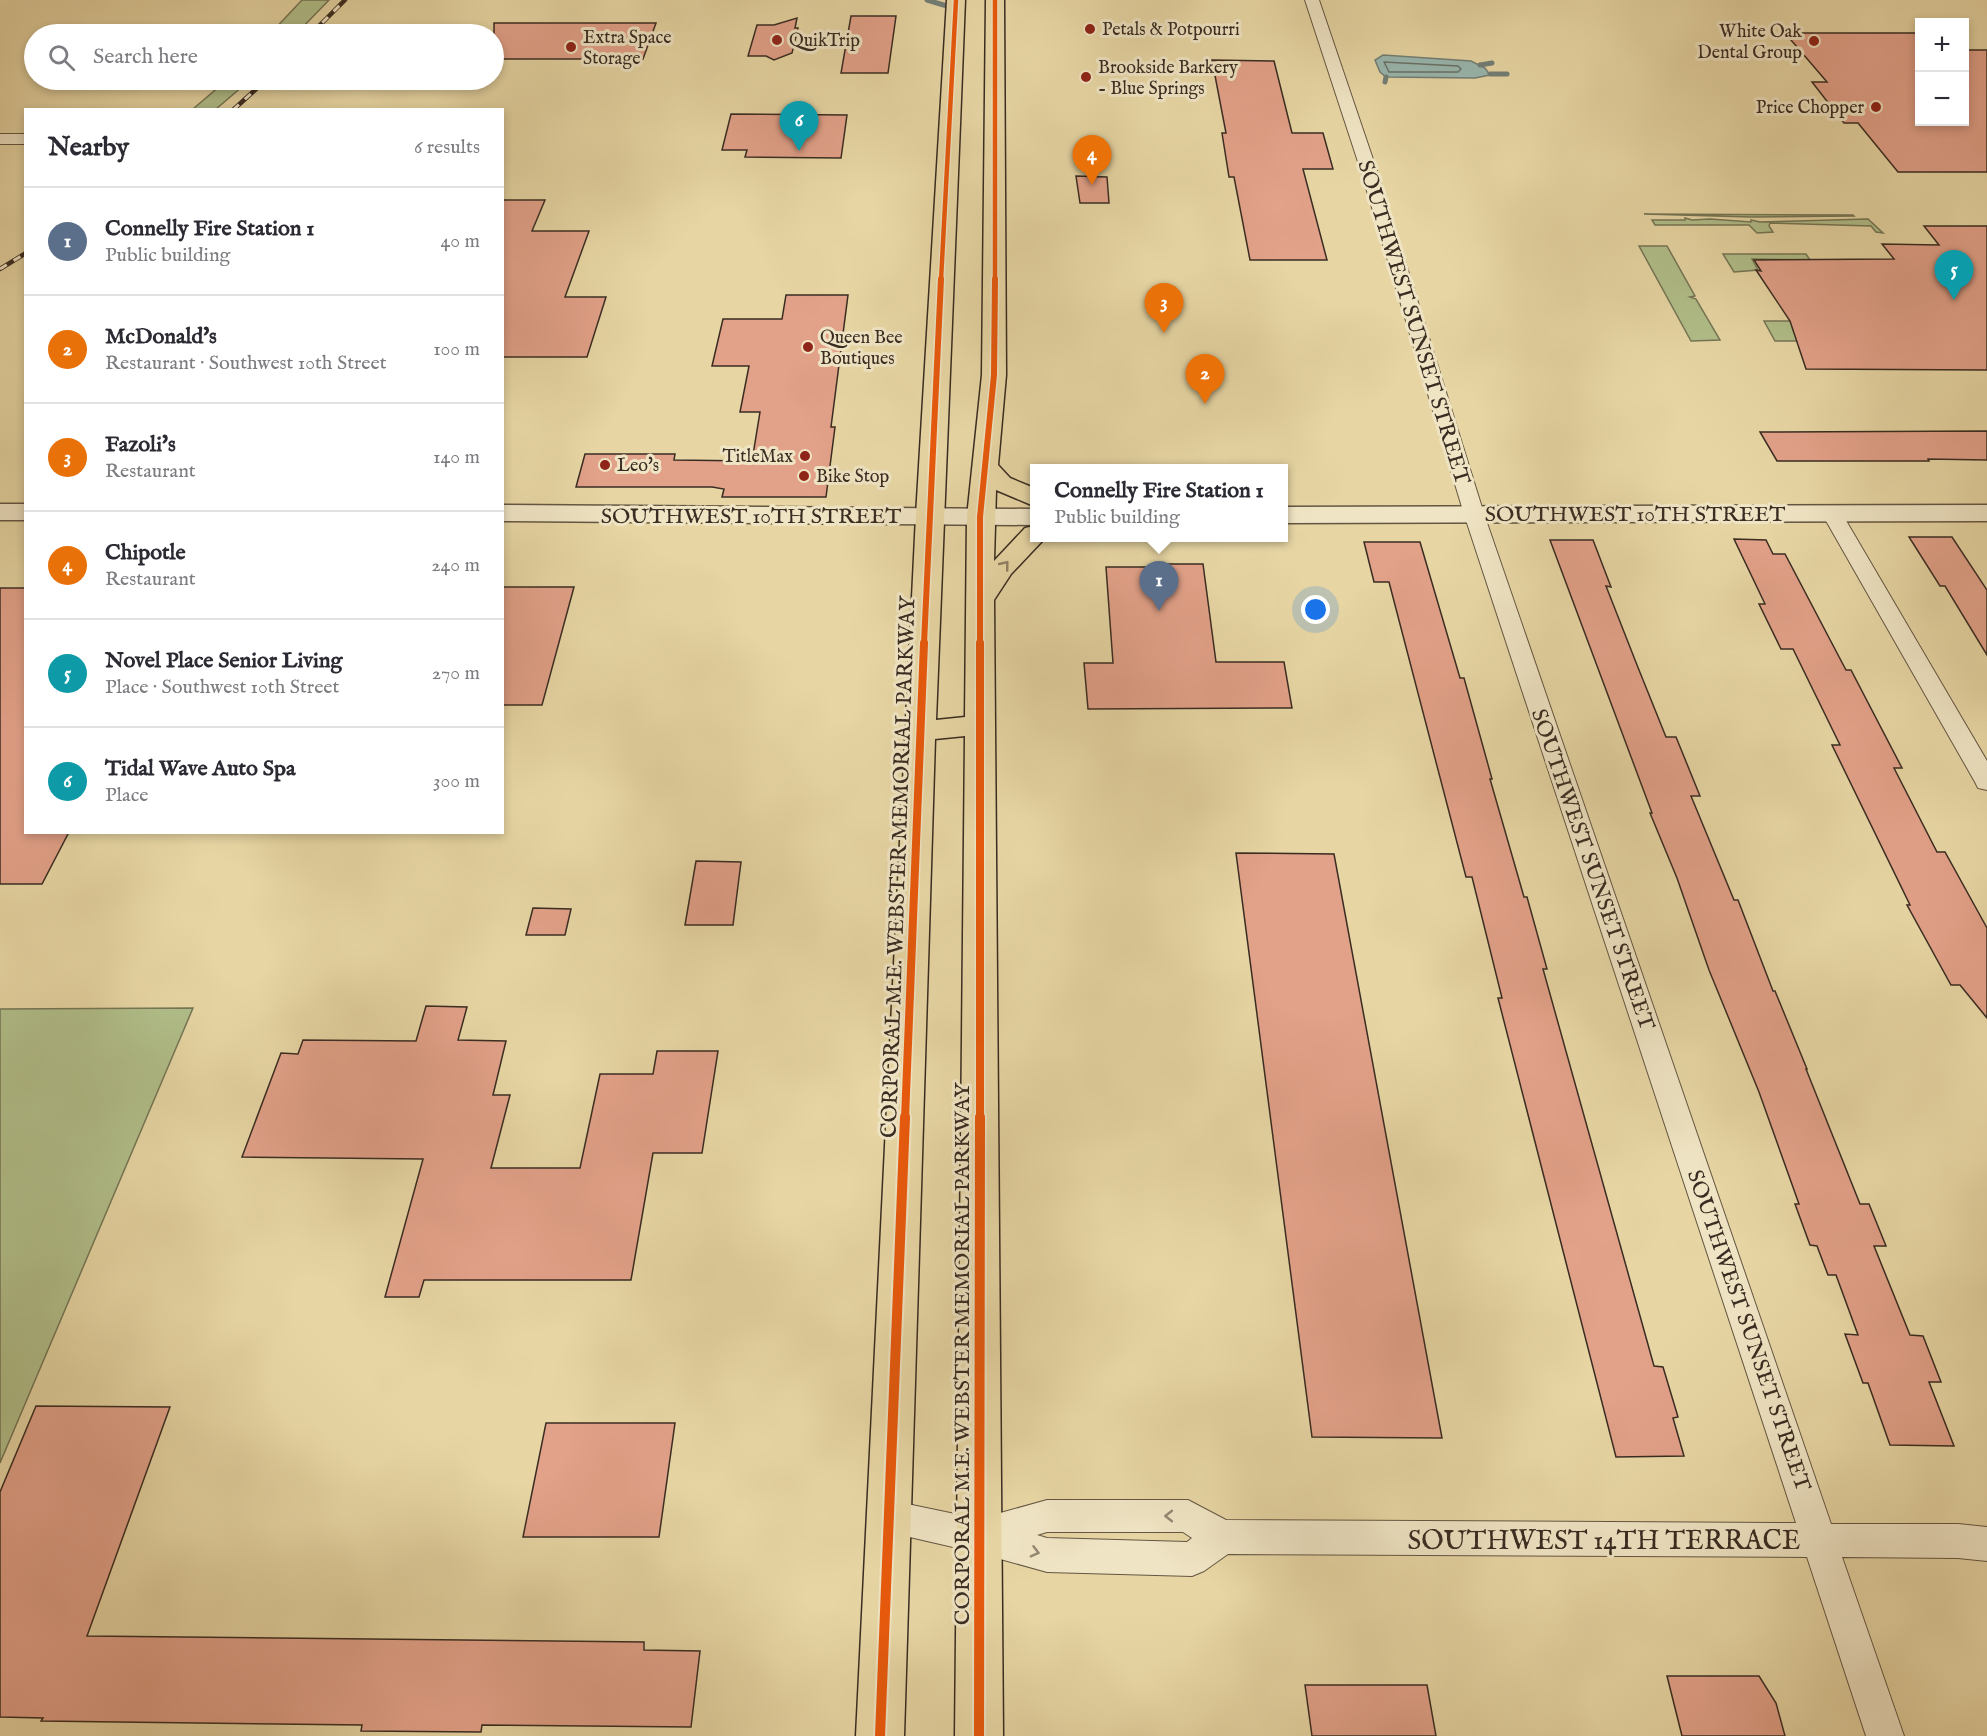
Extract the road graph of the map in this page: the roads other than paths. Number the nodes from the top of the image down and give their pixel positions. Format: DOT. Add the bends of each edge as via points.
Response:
graph roads {
  1 [pos="1312,0"];
  2 [pos="999,3"];
  3 [pos="954,4"];
  4 [pos="0,139"];
  5 [pos="24,139"];
  6 [pos="985,467"];
  7 [pos="1030,496"];
  8 [pos="0,512"];
  9 [pos="24,512"];
  10 [pos="1831,512"];
  11 [pos="504,513"];
  12 [pos="1987,513"];
  13 [pos="1474,514"];
  14 [pos="1288,515"];
  15 [pos="929,516"];
  16 [pos="980,517"];
  17 [pos="1030,517"];
  18 [pos="1030,539"];
  19 [pos="980,600"];
  20 [pos="980,725"];
  21 [pos="920,731"];
  22 [pos="1987,782"];
  23 [pos="888,1516"];
  24 [pos="979,1536"];
  25 [pos="1821,1541"];
  26 [pos="1987,1544"];
  27 [pos="880,1736"];
  28 [pos="979,1736"];
  29 [pos="1885,1736"];
  1 -- 13 [label="street, SOUTHWEST SUNSET STREET"];
  2 -- 6 [label="main road, CORPORAL M.E. WEBSTER MEMORIAL PARKWAY" via="994,375"];
  3 -- 15 [label="main road, CORPORAL M.E. WEBSTER MEMORIAL PARKWAY"];
  4 -- 5 [label="street"];
  6 -- 7 [label="main road" via="1001,483"];
  6 -- 16 [label="main road, CORPORAL M.E. WEBSTER MEMORIAL PARKWAY"];
  8 -- 9 [label="street"];
  10 -- 12 [label="street, SOUTHWEST 10TH STREET"];
  10 -- 13 [label="street, SOUTHWEST 10TH STREET"];
  10 -- 22 [label="street"];
  11 -- 15 [label="street, SOUTHWEST 10TH STREET"];
  13 -- 14 [label="street, SOUTHWEST 10TH STREET"];
  13 -- 25 [label="street, SOUTHWEST SUNSET STREET"];
  15 -- 16 [label="street, SOUTHWEST 10TH STREET"];
  15 -- 21 [label="main road, CORPORAL M.E. WEBSTER MEMORIAL PARKWAY"];
  16 -- 17 [label="street, SOUTHWEST 10TH STREET"];
  16 -- 19 [label="main road, CORPORAL M.E. WEBSTER MEMORIAL PARKWAY"];
  19 -- 18 [label="main road, one-way" via="1001,569"];
  19 -- 20 [label="main road, CORPORAL M.E. WEBSTER MEMORIAL PARKWAY"];
  20 -- 21 [label="main road"];
  20 -- 24 [label="main road, CORPORAL M.E. WEBSTER MEMORIAL PARKWAY"];
  21 -- 23 [label="main road, CORPORAL M.E. WEBSTER MEMORIAL PARKWAY"];
  23 -- 24 [label="street, SOUTHWEST 14TH TERRACE"];
  23 -- 27 [label="main road, CORPORAL M.E. WEBSTER MEMORIAL PARKWAY"];
  24 -- 25 [label="street, SOUTHWEST 14TH TERRACE" via="1047,1555 1192,1559 1222,1537"];
  24 -- 28 [label="main road, CORPORAL M.E. WEBSTER MEMORIAL PARKWAY"];
  25 -- 26 [label="street, SOUTHWEST 14TH TERRACE"];
  25 -- 29 [label="street, SOUTHWEST SUNSET STREET"];
}
